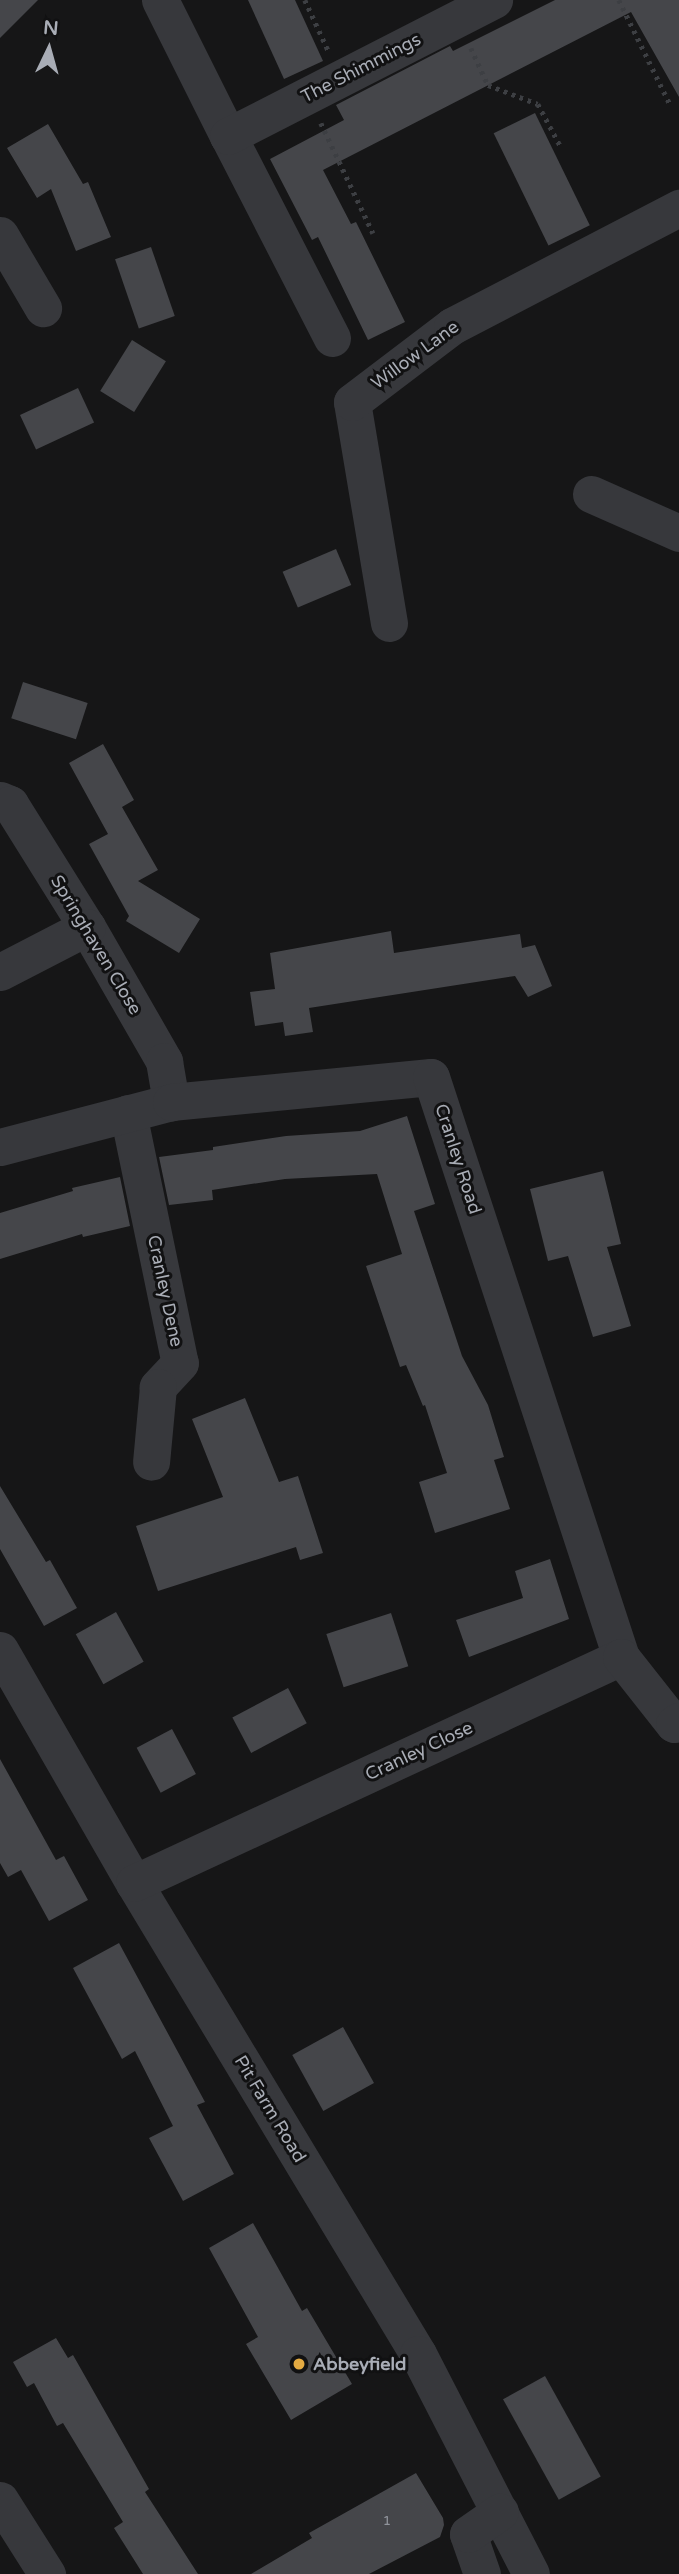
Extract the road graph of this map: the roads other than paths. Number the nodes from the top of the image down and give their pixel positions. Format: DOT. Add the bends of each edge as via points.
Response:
graph roads {
  1 [pos="160,0"];
  2 [pos="494,0"];
  3 [pos="228,136"];
  4 [pos="679,208"];
  5 [pos="0,235"];
  6 [pos="43,308"];
  7 [pos="332,338"];
  8 [pos="590,494"];
  9 [pos="679,533"];
  10 [pos="388,623"];
  11 [pos="0,800"];
  12 [pos="87,927"];
  13 [pos="0,972"];
  14 [pos="171,1102"];
  15 [pos="128,1113"];
  16 [pos="0,1147"];
  17 [pos="151,1462"];
  18 [pos="0,1650"];
  19 [pos="621,1657"];
  20 [pos="679,1721"];
  21 [pos="134,1884"];
  22 [pos="0,2500"];
  23 [pos="500,2512"];
  24 [pos="47,2574"];
  25 [pos="482,2574"];
  26 [pos="531,2574"];
  1 -- 3 [label="street"];
  2 -- 3 [label="street, The Shimmings"];
  3 -- 7 [label="street"];
  4 -- 10 [label="street, Willow Lane" via="452,326 352,402"];
  5 -- 6 [label="street"];
  8 -- 9 [label="street"];
  11 -- 12 [label="street, Springhaven Close" via="10,804"];
  12 -- 13 [label="street"];
  12 -- 14 [label="street, Springhaven Close" via="164,1061"];
  14 -- 15 [label="street, Cranley Road"];
  14 -- 19 [label="street, Cranley Road" via="431,1077"];
  15 -- 16 [label="street, Cranley Road"];
  15 -- 17 [label="street, Cranley Dene" via="180,1363 158,1387"];
  18 -- 21 [label="street, Pit Farm Road"];
  19 -- 20 [label="street" via="674,1724"];
  19 -- 21 [label="street, Cranley Close"];
  21 -- 23 [label="street, Pit Farm Road" via="418,2354"];
  22 -- 24 [label="street"];
  23 -- 25 [label="street" via="468,2534"];
  23 -- 26 [label="street, Pit Farm Road"];
}
